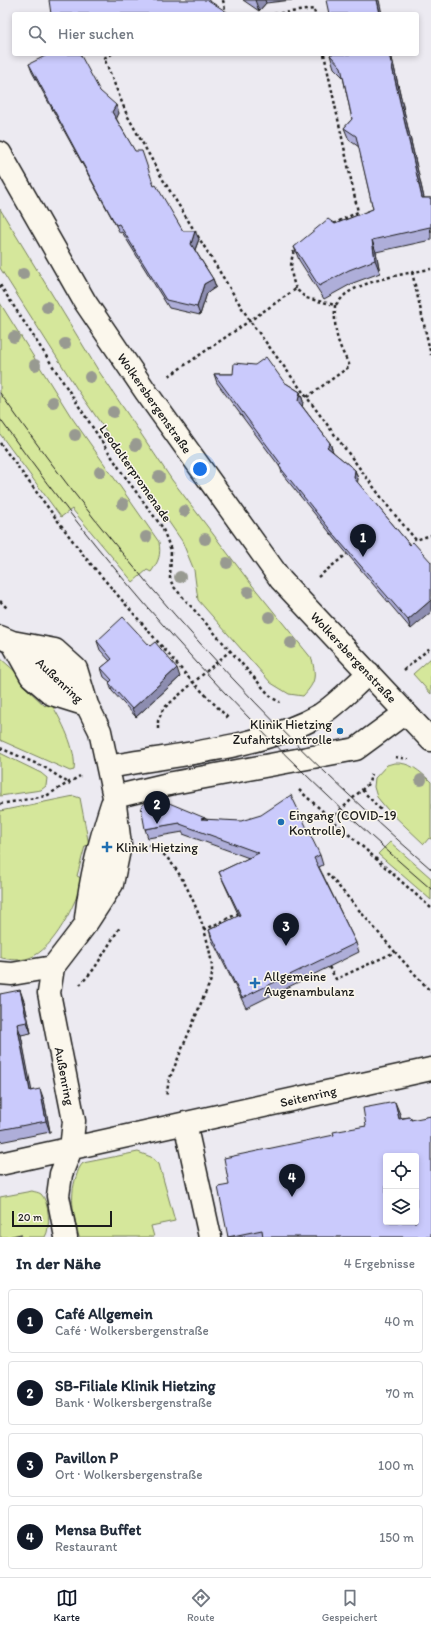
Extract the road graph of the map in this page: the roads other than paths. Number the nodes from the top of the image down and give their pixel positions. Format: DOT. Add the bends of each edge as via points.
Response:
graph roads {
  1 [pos="0,153"];
  2 [pos="6,639"];
  3 [pos="369,673"];
  4 [pos="405,713"];
  5 [pos="431,740"];
  6 [pos="206,749"];
  7 [pos="108,767"];
  8 [pos="210,776"];
  9 [pos="114,797"];
  10 [pos="53,967"];
  11 [pos="0,973"];
  12 [pos="431,1069"];
  13 [pos="185,1123"];
  14 [pos="71,1149"];
  15 [pos="0,1164"];
  16 [pos="66,1237"];
  17 [pos="210,1237"];
  1 -- 3 [label="street, Wolkersbergenstraße" via="85,302 146,392 281,580"];
  2 -- 7 [label="street, Außenring" via="44,661 87,705 100,730"];
  3 -- 4 [label="street, Wolkersbergenstraße"];
  3 -- 6 [label="street" via="321,714 283,732"];
  4 -- 5 [label="street, Wolkersbergenstraße"];
  4 -- 8 [label="street" via="356,749"];
  6 -- 7 [label="street"];
  6 -- 8 [label="street" via="200,760 201,769"];
  7 -- 9 [label="street, Außenring"];
  8 -- 9 [label="street"];
  9 -- 10 [label="street, Außenring" via="120,845 112,884"];
  10 -- 11 [label="street" via="12,974"];
  10 -- 14 [label="street, Außenring" via="49,993 74,1121"];
  12 -- 13 [label="street, Seitenring"];
  13 -- 14 [label="street, Seitenring"];
  13 -- 17 [label="street"];
  14 -- 15 [label="street, Seitenring"];
  14 -- 16 [label="street, Außenring" via="61,1174 58,1196"];
}
